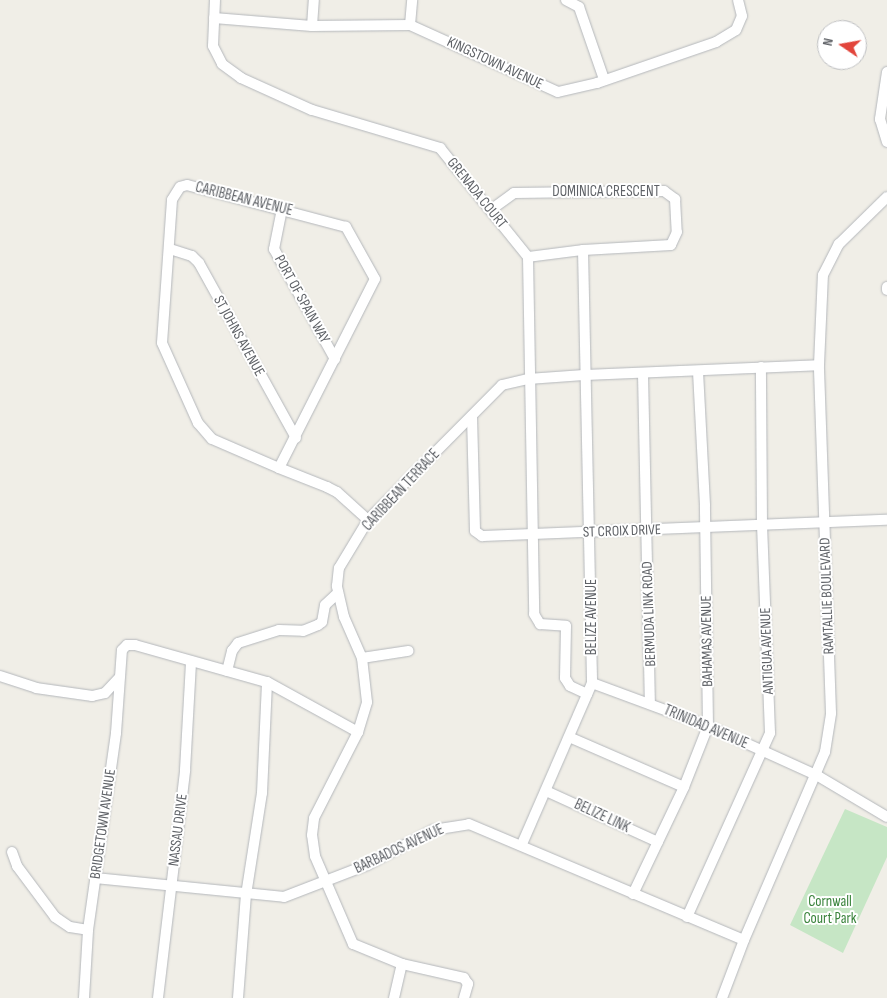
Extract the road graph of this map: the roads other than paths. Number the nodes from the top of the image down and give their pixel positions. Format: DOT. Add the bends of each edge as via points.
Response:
graph roads {
  1 [pos="215,0"];
  2 [pos="314,0"];
  3 [pos="412,0"];
  4 [pos="566,0"];
  5 [pos="738,0"];
  6 [pos="214,18"];
  7 [pos="410,25"];
  8 [pos="312,26"];
  9 [pos="887,72"];
  10 [pos="604,79"];
  11 [pos="886,135"];
  12 [pos="887,197"];
  13 [pos="282,209"];
  14 [pos="492,209"];
  15 [pos="170,249"];
  16 [pos="583,250"];
  17 [pos="528,257"];
  18 [pos="336,359"];
  19 [pos="819,365"];
  20 [pos="760,367"];
  21 [pos="698,371"];
  22 [pos="643,374"];
  23 [pos="584,375"];
  24 [pos="528,379"];
  25 [pos="472,416"];
  26 [pos="296,438"];
  27 [pos="279,468"];
  28 [pos="368,520"];
  29 [pos="887,520"];
  30 [pos="825,523"];
  31 [pos="762,525"];
  32 [pos="706,528"];
  33 [pos="647,530"];
  34 [pos="591,532"];
  35 [pos="533,535"];
  36 [pos="338,593"];
  37 [pos="408,651"];
  38 [pos="362,658"];
  39 [pos="191,661"];
  40 [pos="227,671"];
  41 [pos="0,676"];
  42 [pos="119,678"];
  43 [pos="267,682"];
  44 [pos="592,683"];
  45 [pos="587,694"];
  46 [pos="650,704"];
  47 [pos="708,726"];
  48 [pos="358,732"];
  49 [pos="569,737"];
  50 [pos="763,752"];
  51 [pos="818,776"];
  52 [pos="684,787"];
  53 [pos="546,791"];
  54 [pos="887,817"];
  55 [pos="658,842"];
  56 [pos="522,844"];
  57 [pos="12,852"];
  58 [pos="95,878"];
  59 [pos="325,883"];
  60 [pos="170,887"];
  61 [pos="633,894"];
  62 [pos="246,895"];
  63 [pos="687,917"];
  64 [pos="88,930"];
  65 [pos="744,940"];
  66 [pos="402,964"];
  67 [pos="84,998"];
  68 [pos="158,998"];
  69 [pos="238,998"];
  70 [pos="394,998"];
  71 [pos="464,998"];
  72 [pos="722,998"];
  1 -- 6 [label="street, GRENADA COURT"];
  2 -- 8 [label="street"];
  3 -- 7 [label="street"];
  4 -- 10 [label="street" via="579,7"];
  5 -- 10 [label="street, KINGSTOWN AVENUE" via="742,16 736,30 716,42"];
  6 -- 8 [label="street, KINGSTOWN AVENUE"];
  6 -- 14 [label="street, GRENADA COURT" via="213,46 222,64 241,78 312,110 440,148"];
  7 -- 8 [label="street, KINGSTOWN AVENUE"];
  7 -- 10 [label="street, KINGSTOWN AVENUE" via="558,92"];
  9 -- 11 [label="street" via="880,119"];
  12 -- 19 [label="street, RAMTALLIE BOULEVARD" via="839,244 823,275"];
  13 -- 15 [label="street, CARIBBEAN AVENUE" via="187,184 180,187 172,200"];
  13 -- 18 [label="street, PORT OF SPAIN WAY" via="274,249"];
  13 -- 18 [label="street, CARIBBEAN AVENUE" via="346,227 373,274 372,290"];
  14 -- 16 [label="street, DOMINICA CRESCENT" via="514,193 664,190 675,199 677,232 671,245"];
  14 -- 17 [label="street, GRENADA COURT"];
  15 -- 26 [label="street, ST JOHNS AVENUE" via="192,256 199,263"];
  15 -- 27 [label="street, CARIBBEAN AVENUE" via="162,343 186,398 204,432 212,439"];
  16 -- 17 [label="street, DOMINICA CRESCENT"];
  16 -- 23 [label="street"];
  17 -- 24 [label="street"];
  18 -- 26 [label="street, CARIBBEAN AVENUE"];
  19 -- 20 [label="street, CARIBBEAN TERRACE"];
  19 -- 30 [label="street, RAMTALLIE BOULEVARD"];
  20 -- 21 [label="street, CARIBBEAN TERRACE"];
  20 -- 31 [label="street, ANTIGUA AVENUE"];
  21 -- 22 [label="street, CARIBBEAN TERRACE"];
  21 -- 32 [label="street, BAHAMAS AVENUE"];
  22 -- 23 [label="street, CARIBBEAN TERRACE"];
  22 -- 33 [label="street, BERMUDA LINK ROAD"];
  23 -- 24 [label="street, CARIBBEAN TERRACE"];
  23 -- 34 [label="street, BELIZE AVENUE"];
  24 -- 25 [label="street, CARIBBEAN TERRACE" via="502,385"];
  24 -- 35 [label="street"];
  25 -- 28 [label="street, CARIBBEAN TERRACE"];
  25 -- 35 [label="street, ST CROIX DRIVE" via="475,531 482,536"];
  26 -- 27 [label="street, CARIBBEAN AVENUE"];
  27 -- 28 [label="street, CARIBBEAN AVENUE" via="337,492"];
  28 -- 36 [label="street, CARIBBEAN TERRACE" via="339,568"];
  29 -- 30 [label="street, ST CROIX DRIVE"];
  30 -- 31 [label="street, ST CROIX DRIVE"];
  30 -- 51 [label="street, RAMTALLIE BOULEVARD" via="831,714 826,752"];
  31 -- 32 [label="street, ST CROIX DRIVE"];
  31 -- 50 [label="street, ANTIGUA AVENUE" via="770,733"];
  32 -- 33 [label="street, ST CROIX DRIVE"];
  32 -- 47 [label="street, BAHAMAS AVENUE"];
  33 -- 34 [label="street, ST CROIX DRIVE"];
  33 -- 46 [label="street, BERMUDA LINK ROAD"];
  34 -- 35 [label="street, ST CROIX DRIVE"];
  34 -- 44 [label="street, BELIZE AVENUE"];
  35 -- 45 [label="street" via="537,622 566,626 565,678 570,686"];
  36 -- 38 [label="street, CARIBBEAN TERRACE" via="344,617"];
  36 -- 40 [label="street" via="325,605 322,622 318,625 303,631 279,630 238,643 232,651"];
  37 -- 38 [label="street"];
  38 -- 48 [label="street, CARIBBEAN TERRACE" via="367,702"];
  39 -- 40 [label="street"];
  39 -- 42 [label="street, BRIDGETOWN AVENUE" via="127,645 122,650"];
  39 -- 60 [label="street, NASSAU DRIVE" via="185,770"];
  40 -- 43 [label="street"];
  41 -- 42 [label="street" via="36,688 92,696 105,693"];
  42 -- 58 [label="street, BRIDGETOWN AVENUE" via="113,756"];
  43 -- 48 [label="street"];
  43 -- 62 [label="street" via="262,793"];
  44 -- 45 [label="street, BELIZE AVENUE"];
  44 -- 46 [label="street, TRINIDAD AVENUE"];
  45 -- 49 [label="street, BELIZE AVENUE"];
  46 -- 47 [label="street, TRINIDAD AVENUE"];
  47 -- 50 [label="street, TRINIDAD AVENUE"];
  47 -- 52 [label="street, BAHAMAS AVENUE"];
  48 -- 59 [label="street, CARIBBEAN TERRACE" via="314,818 315,856"];
  49 -- 52 [label="street"];
  49 -- 53 [label="street, BELIZE AVENUE"];
  50 -- 51 [label="street, TRINIDAD AVENUE"];
  50 -- 63 [label="street, ANTIGUA AVENUE"];
  51 -- 54 [label="street, TRINIDAD AVENUE"];
  51 -- 65 [label="street, RAMTALLIE BOULEVARD"];
  52 -- 55 [label="street, BAHAMAS AVENUE"];
  53 -- 55 [label="street, BELIZE LINK"];
  53 -- 56 [label="street, BELIZE AVENUE"];
  55 -- 61 [label="street, BAHAMAS AVENUE"];
  56 -- 59 [label="street, BARBADOS AVENUE" via="469,824 452,825 433,830 401,849"];
  56 -- 61 [label="street, BARBADOS AVENUE"];
  57 -- 64 [label="street" via="17,866 55,917 70,927"];
  58 -- 60 [label="street, BARBADOS AVENUE"];
  58 -- 64 [label="street, BRIDGETOWN AVENUE"];
  59 -- 62 [label="street, BARBADOS AVENUE" via="284,897"];
  59 -- 66 [label="street, CARIBBEAN TERRACE" via="353,944"];
  60 -- 62 [label="street, BARBADOS AVENUE"];
  60 -- 68 [label="street, NASSAU DRIVE"];
  61 -- 63 [label="street, BARBADOS AVENUE"];
  62 -- 69 [label="street"];
  63 -- 65 [label="street, BARBADOS AVENUE"];
  64 -- 67 [label="street, BRIDGETOWN AVENUE"];
  65 -- 72 [label="street, RAMTALLIE BOULEVARD"];
  66 -- 70 [label="street"];
  66 -- 71 [label="street, CARIBBEAN TERRACE" via="464,978 468,984"];
}
